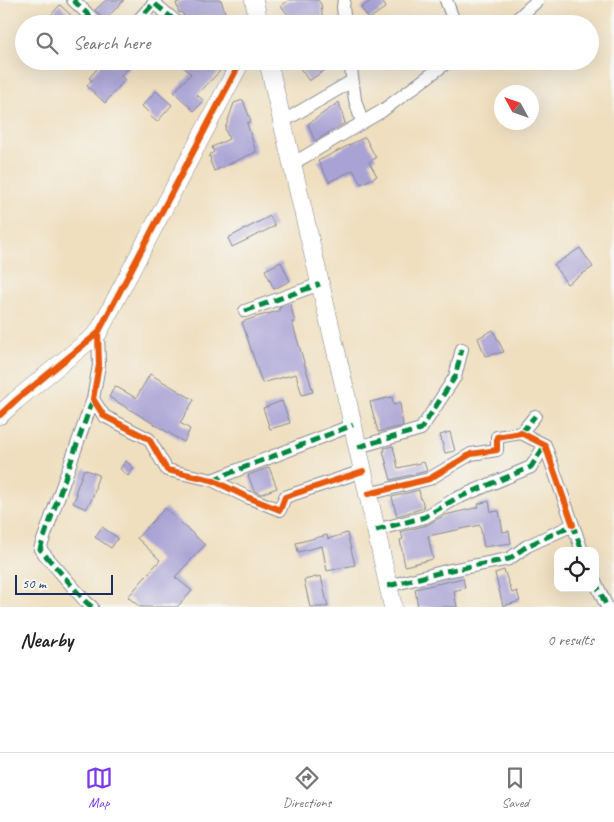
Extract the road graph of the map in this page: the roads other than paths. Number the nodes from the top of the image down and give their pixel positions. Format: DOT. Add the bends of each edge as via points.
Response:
graph roads {
  1 [pos="73,0"];
  2 [pos="254,0"];
  3 [pos="344,0"];
  4 [pos="446,0"];
  5 [pos="538,0"];
  6 [pos="154,2"];
  7 [pos="89,15"];
  8 [pos="143,15"];
  9 [pos="169,15"];
  10 [pos="257,15"];
  11 [pos="344,15"];
  12 [pos="452,15"];
  13 [pos="522,15"];
  14 [pos="230,70"];
  15 [pos="270,70"];
  16 [pos="351,70"];
  17 [pos="438,70"];
  18 [pos="352,81"];
  19 [pos="282,122"];
  20 [pos="362,122"];
  21 [pos="292,164"];
  22 [pos="320,284"];
  23 [pos="245,310"];
  24 [pos="98,333"];
  25 [pos="462,349"];
  26 [pos="93,399"];
  27 [pos="0,416"];
  28 [pos="535,416"];
  29 [pos="353,425"];
  30 [pos="521,433"];
  31 [pos="545,445"];
  32 [pos="358,447"];
  33 [pos="363,471"];
  34 [pos="212,480"];
  35 [pos="368,494"];
  36 [pos="573,525"];
  37 [pos="376,530"];
  38 [pos="581,547"];
  39 [pos="388,586"];
  40 [pos="599,590"];
  41 [pos="89,605"];
  42 [pos="393,607"];
  43 [pos="607,607"];
  1 -- 7 [label="street"];
  2 -- 10 [label="main road"];
  3 -- 11 [label="street"];
  4 -- 12 [label="street"];
  5 -- 13 [label="street"];
  6 -- 8 [label="street"];
  6 -- 9 [label="street"];
  14 -- 24 [label="main road"];
  15 -- 19 [label="main road"];
  16 -- 18 [label="street"];
  17 -- 20 [label="street"];
  18 -- 19 [label="street"];
  18 -- 20 [label="street"];
  19 -- 21 [label="main road"];
  20 -- 21 [label="street"];
  21 -- 22 [label="main road"];
  22 -- 23 [label="street"];
  22 -- 29 [label="main road"];
  24 -- 26 [label="street" via="99,365"];
  24 -- 27 [label="main road"];
  25 -- 32 [label="street" via="455,377 421,429"];
  26 -- 34 [label="street" via="104,416 149,439 167,470"];
  26 -- 41 [label="street" via="40,549"];
  28 -- 30 [label="street"];
  29 -- 32 [label="main road"];
  29 -- 34 [label="street"];
  30 -- 31 [label="street"];
  30 -- 35 [label="street" via="497,437 497,450 471,454 429,479"];
  31 -- 36 [label="street"];
  31 -- 37 [label="street" via="531,467 455,499 424,517"];
  32 -- 33 [label="main road"];
  33 -- 34 [label="street" via="285,497 280,510"];
  33 -- 35 [label="main road"];
  35 -- 37 [label="main road"];
  36 -- 38 [label="street"];
  36 -- 39 [label="street" via="527,546 509,559"];
  37 -- 39 [label="main road"];
  39 -- 42 [label="main road"];
  40 -- 43 [label="street"];
}
